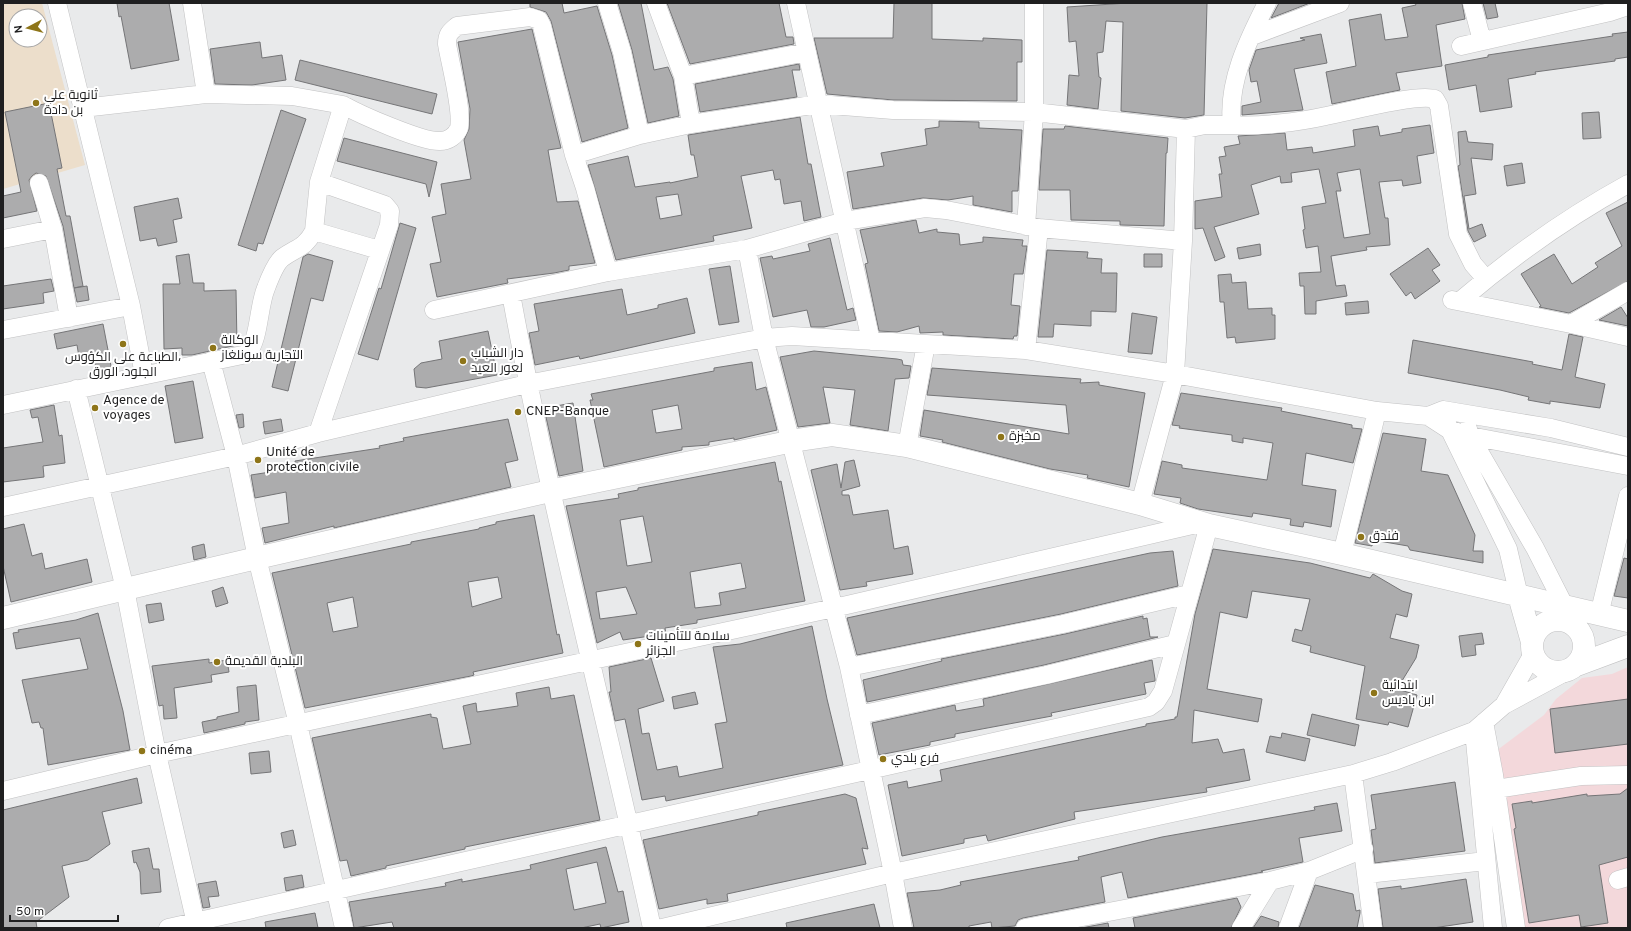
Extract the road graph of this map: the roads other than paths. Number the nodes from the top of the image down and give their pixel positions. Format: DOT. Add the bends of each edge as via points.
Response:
graph roads {
  1 [pos="57,3"];
  2 [pos="192,3"];
  3 [pos="607,3"];
  4 [pos="656,3"];
  5 [pos="796,3"];
  6 [pos="1034,3"];
  7 [pos="1340,3"];
  8 [pos="1472,3"];
  9 [pos="1262,6"];
  10 [pos="1628,6"];
  11 [pos="1252,36"];
  12 [pos="1482,41"];
  13 [pos="1461,46"];
  14 [pos="807,52"];
  15 [pos="683,76"];
  16 [pos="206,94"];
  17 [pos="818,104"];
  18 [pos="343,105"];
  19 [pos="83,108"];
  20 [pos="1034,112"];
  21 [pos="691,124"];
  22 [pos="1232,125"];
  23 [pos="1186,129"];
  24 [pos="640,135"];
  25 [pos="574,155"];
  26 [pos="39,182"];
  27 [pos="319,182"];
  28 [pos="1628,184"];
  29 [pos="845,221"];
  30 [pos="1032,227"];
  31 [pos="53,229"];
  32 [pos="314,231"];
  33 [pos="3,239"];
  34 [pos="1183,241"];
  35 [pos="747,249"];
  36 [pos="379,250"];
  37 [pos="608,272"];
  38 [pos="1486,279"];
  39 [pos="1628,291"];
  40 [pos="511,294"];
  41 [pos="131,306"];
  42 [pos="434,310"];
  43 [pos="69,318"];
  44 [pos="1571,324"];
  45 [pos="3,330"];
  46 [pos="764,338"];
  47 [pos="1628,338"];
  48 [pos="871,341"];
  49 [pos="926,344"];
  50 [pos="1026,350"];
  51 [pos="211,361"];
  52 [pos="1175,374"];
  53 [pos="144,375"];
  54 [pos="528,384"];
  55 [pos="76,389"];
  56 [pos="3,405"];
  57 [pos="1377,411"];
  58 [pos="1435,413"];
  59 [pos="1463,414"];
  60 [pos="1448,429"];
  61 [pos="318,433"];
  62 [pos="1470,436"];
  63 [pos="791,442"];
  64 [pos="907,446"];
  65 [pos="1628,447"];
  66 [pos="236,456"];
  67 [pos="1628,466"];
  68 [pos="100,486"];
  69 [pos="550,491"];
  70 [pos="1628,496"];
  71 [pos="1140,504"];
  72 [pos="3,507"];
  73 [pos="1205,524"];
  74 [pos="1624,532"];
  75 [pos="1508,548"];
  76 [pos="1535,548"];
  77 [pos="1342,554"];
  78 [pos="257,558"];
  79 [pos="125,589"];
  80 [pos="1189,594"];
  81 [pos="1519,596"];
  82 [pos="834,608"];
  83 [pos="1599,615"];
  84 [pos="1570,616"];
  85 [pos="3,618"];
  86 [pos="1628,621"];
  87 [pos="1175,644"];
  88 [pos="1628,646"];
  89 [pos="1533,648"];
  90 [pos="590,660"];
  91 [pos="849,667"];
  92 [pos="1573,668"];
  93 [pos="1504,706"];
  94 [pos="859,715"];
  95 [pos="298,724"];
  96 [pos="1479,726"];
  97 [pos="157,754"];
  98 [pos="870,769"];
  99 [pos="1353,774"];
  100 [pos="1628,776"];
  101 [pos="1496,789"];
  102 [pos="3,792"];
  103 [pos="630,825"];
  104 [pos="1364,849"];
  105 [pos="1486,861"];
  106 [pos="1309,871"];
  107 [pos="893,873"];
  108 [pos="1367,874"];
  109 [pos="1270,881"];
  110 [pos="334,889"];
  111 [pos="1078,923"];
  112 [pos="197,925"];
  113 [pos="168,928"];
  114 [pos="344,928"];
  115 [pos="652,928"];
  116 [pos="662,928"];
  117 [pos="903,928"];
  118 [pos="1024,928"];
  119 [pos="1240,928"];
  120 [pos="1288,928"];
  121 [pos="1373,928"];
  122 [pos="1493,928"];
  123 [pos="1516,928"];
  1 -- 19 [label="street"];
  2 -- 16 [label="street"];
  3 -- 24 [label="street" via="622,52"];
  4 -- 15 [label="street"];
  5 -- 14 [label="street"];
  6 -- 20 [label="street"];
  7 -- 11 [label="street"];
  8 -- 12 [label="street"];
  9 -- 11 [label="street"];
  10 -- 12 [label="street"];
  11 -- 22 [label="street" via="1241,60 1230,108"];
  12 -- 13 [label="street"];
  14 -- 15 [label="street"];
  14 -- 17 [label="street"];
  15 -- 21 [label="street"];
  16 -- 18 [label="street" via="292,96"];
  16 -- 19 [label="street"];
  17 -- 20 [label="street" via="893,110"];
  17 -- 21 [label="street"];
  17 -- 29 [label="street"];
  18 -- 25 [label="street" via="357,113 428,140 447,140 455,136 459,128 459,112 447,44 450,31 457,26 536,18 542,26"];
  18 -- 27 [label="street"];
  19 -- 41 [label="street"];
  20 -- 23 [label="street"];
  20 -- 30 [label="street"];
  21 -- 24 [label="street"];
  22 -- 23 [label="street"];
  22 -- 38 [label="street" via="1245,126 1316,118 1417,98 1435,99 1439,106 1458,234 1473,264"];
  23 -- 34 [label="street"];
  24 -- 25 [label="street"];
  25 -- 37 [label="street" via="586,188"];
  26 -- 31 [label="street"];
  27 -- 32 [label="street"];
  27 -- 36 [label="street" via="389,208 389,225"];
  28 -- 38 [label="street" via="1555,228"];
  29 -- 30 [label="street" via="925,208"];
  29 -- 35 [label="street"];
  29 -- 48 [label="street"];
  30 -- 34 [label="street"];
  30 -- 50 [label="street"];
  31 -- 33 [label="street"];
  31 -- 43 [label="street"];
  32 -- 36 [label="street"];
  32 -- 51 [label="street" via="297,251 278,263 265,289 253,344 247,354"];
  34 -- 52 [label="street"];
  35 -- 37 [label="street"];
  35 -- 46 [label="street"];
  36 -- 61 [label="street"];
  37 -- 40 [label="street"];
  38 -- 44 [label="street" via="1456,300"];
  39 -- 44 [label="street"];
  40 -- 42 [label="street"];
  40 -- 54 [label="street"];
  41 -- 43 [label="street"];
  41 -- 53 [label="street"];
  43 -- 45 [label="street"];
  44 -- 47 [label="street"];
  46 -- 48 [label="street" via="792,336"];
  46 -- 54 [label="street"];
  46 -- 63 [label="street"];
  48 -- 49 [label="street"];
  49 -- 50 [label="street"];
  49 -- 64 [label="street"];
  50 -- 52 [label="street"];
  51 -- 53 [label="street"];
  51 -- 66 [label="street"];
  52 -- 57 [label="street"];
  52 -- 71 [label="street"];
  53 -- 55 [label="street"];
  54 -- 61 [label="street"];
  54 -- 69 [label="street"];
  55 -- 56 [label="street"];
  55 -- 68 [label="street"];
  57 -- 58 [label="street"];
  57 -- 77 [label="street"];
  58 -- 59 [label="street"];
  58 -- 60 [label="street"];
  59 -- 62 [label="street"];
  59 -- 65 [label="street" via="1551,428"];
  60 -- 62 [label="street"];
  60 -- 75 [label="street"];
  61 -- 66 [label="street"];
  62 -- 67 [label="street"];
  62 -- 76 [label="street"];
  63 -- 64 [label="main road" via="832,436"];
  63 -- 69 [label="main road"];
  63 -- 82 [label="street"];
  64 -- 71 [label="main road"];
  66 -- 68 [label="street"];
  66 -- 78 [label="street"];
  68 -- 72 [label="street"];
  68 -- 79 [label="street"];
  69 -- 78 [label="main road"];
  69 -- 90 [label="street"];
  70 -- 74 [label="street"];
  71 -- 73 [label="main road"];
  73 -- 77 [label="main road"];
  73 -- 80 [label="street"];
  73 -- 82 [label="street"];
  74 -- 83 [label="street"];
  75 -- 76 [label="street"];
  75 -- 81 [label="street"];
  76 -- 84 [label="street"];
  77 -- 81 [label="main road"];
  78 -- 79 [label="main road"];
  78 -- 95 [label="street"];
  79 -- 85 [label="main road"];
  79 -- 97 [label="street"];
  80 -- 87 [label="street"];
  80 -- 91 [label="street" via="1063,624"];
  81 -- 84 [label="main road"];
  81 -- 89 [label="main road"];
  82 -- 90 [label="street"];
  82 -- 91 [label="street"];
  83 -- 84 [label="main road"];
  83 -- 86 [label="main road"];
  84 -- 89 [label="main road" via="1567,620 1548,621 1541,626 1535,633"];
  84 -- 92 [label="main road" via="1581,631 1585,649 1582,658"];
  87 -- 94 [label="street"];
  87 -- 98 [label="street" via="1163,691 1149,707"];
  88 -- 92 [label="main road"];
  89 -- 92 [label="main road" via="1537,662 1548,670 1560,672"];
  89 -- 93 [label="street"];
  90 -- 95 [label="street"];
  90 -- 103 [label="street"];
  91 -- 94 [label="street"];
  92 -- 93 [label="street"];
  93 -- 96 [label="street"];
  94 -- 98 [label="street"];
  95 -- 97 [label="street"];
  95 -- 110 [label="street"];
  96 -- 99 [label="street" via="1392,762"];
  96 -- 101 [label="street"];
  96 -- 105 [label="street"];
  97 -- 102 [label="street"];
  97 -- 112 [label="street"];
  98 -- 103 [label="street"];
  98 -- 107 [label="street"];
  99 -- 104 [label="street"];
  99 -- 107 [label="street"];
  100 -- 101 [label="street" via="1581,776"];
  101 -- 123 [label="street"];
  103 -- 110 [label="street"];
  103 -- 115 [label="street"];
  104 -- 106 [label="street"];
  104 -- 108 [label="street"];
  105 -- 108 [label="street"];
  105 -- 122 [label="street"];
  106 -- 109 [label="street"];
  106 -- 120 [label="street"];
  107 -- 116 [label="street"];
  107 -- 117 [label="street"];
  108 -- 121 [label="street"];
  109 -- 111 [label="street"];
  109 -- 119 [label="street"];
  110 -- 112 [label="street"];
  110 -- 114 [label="street"];
  111 -- 118 [label="street"];
  112 -- 113 [label="street"];
}
